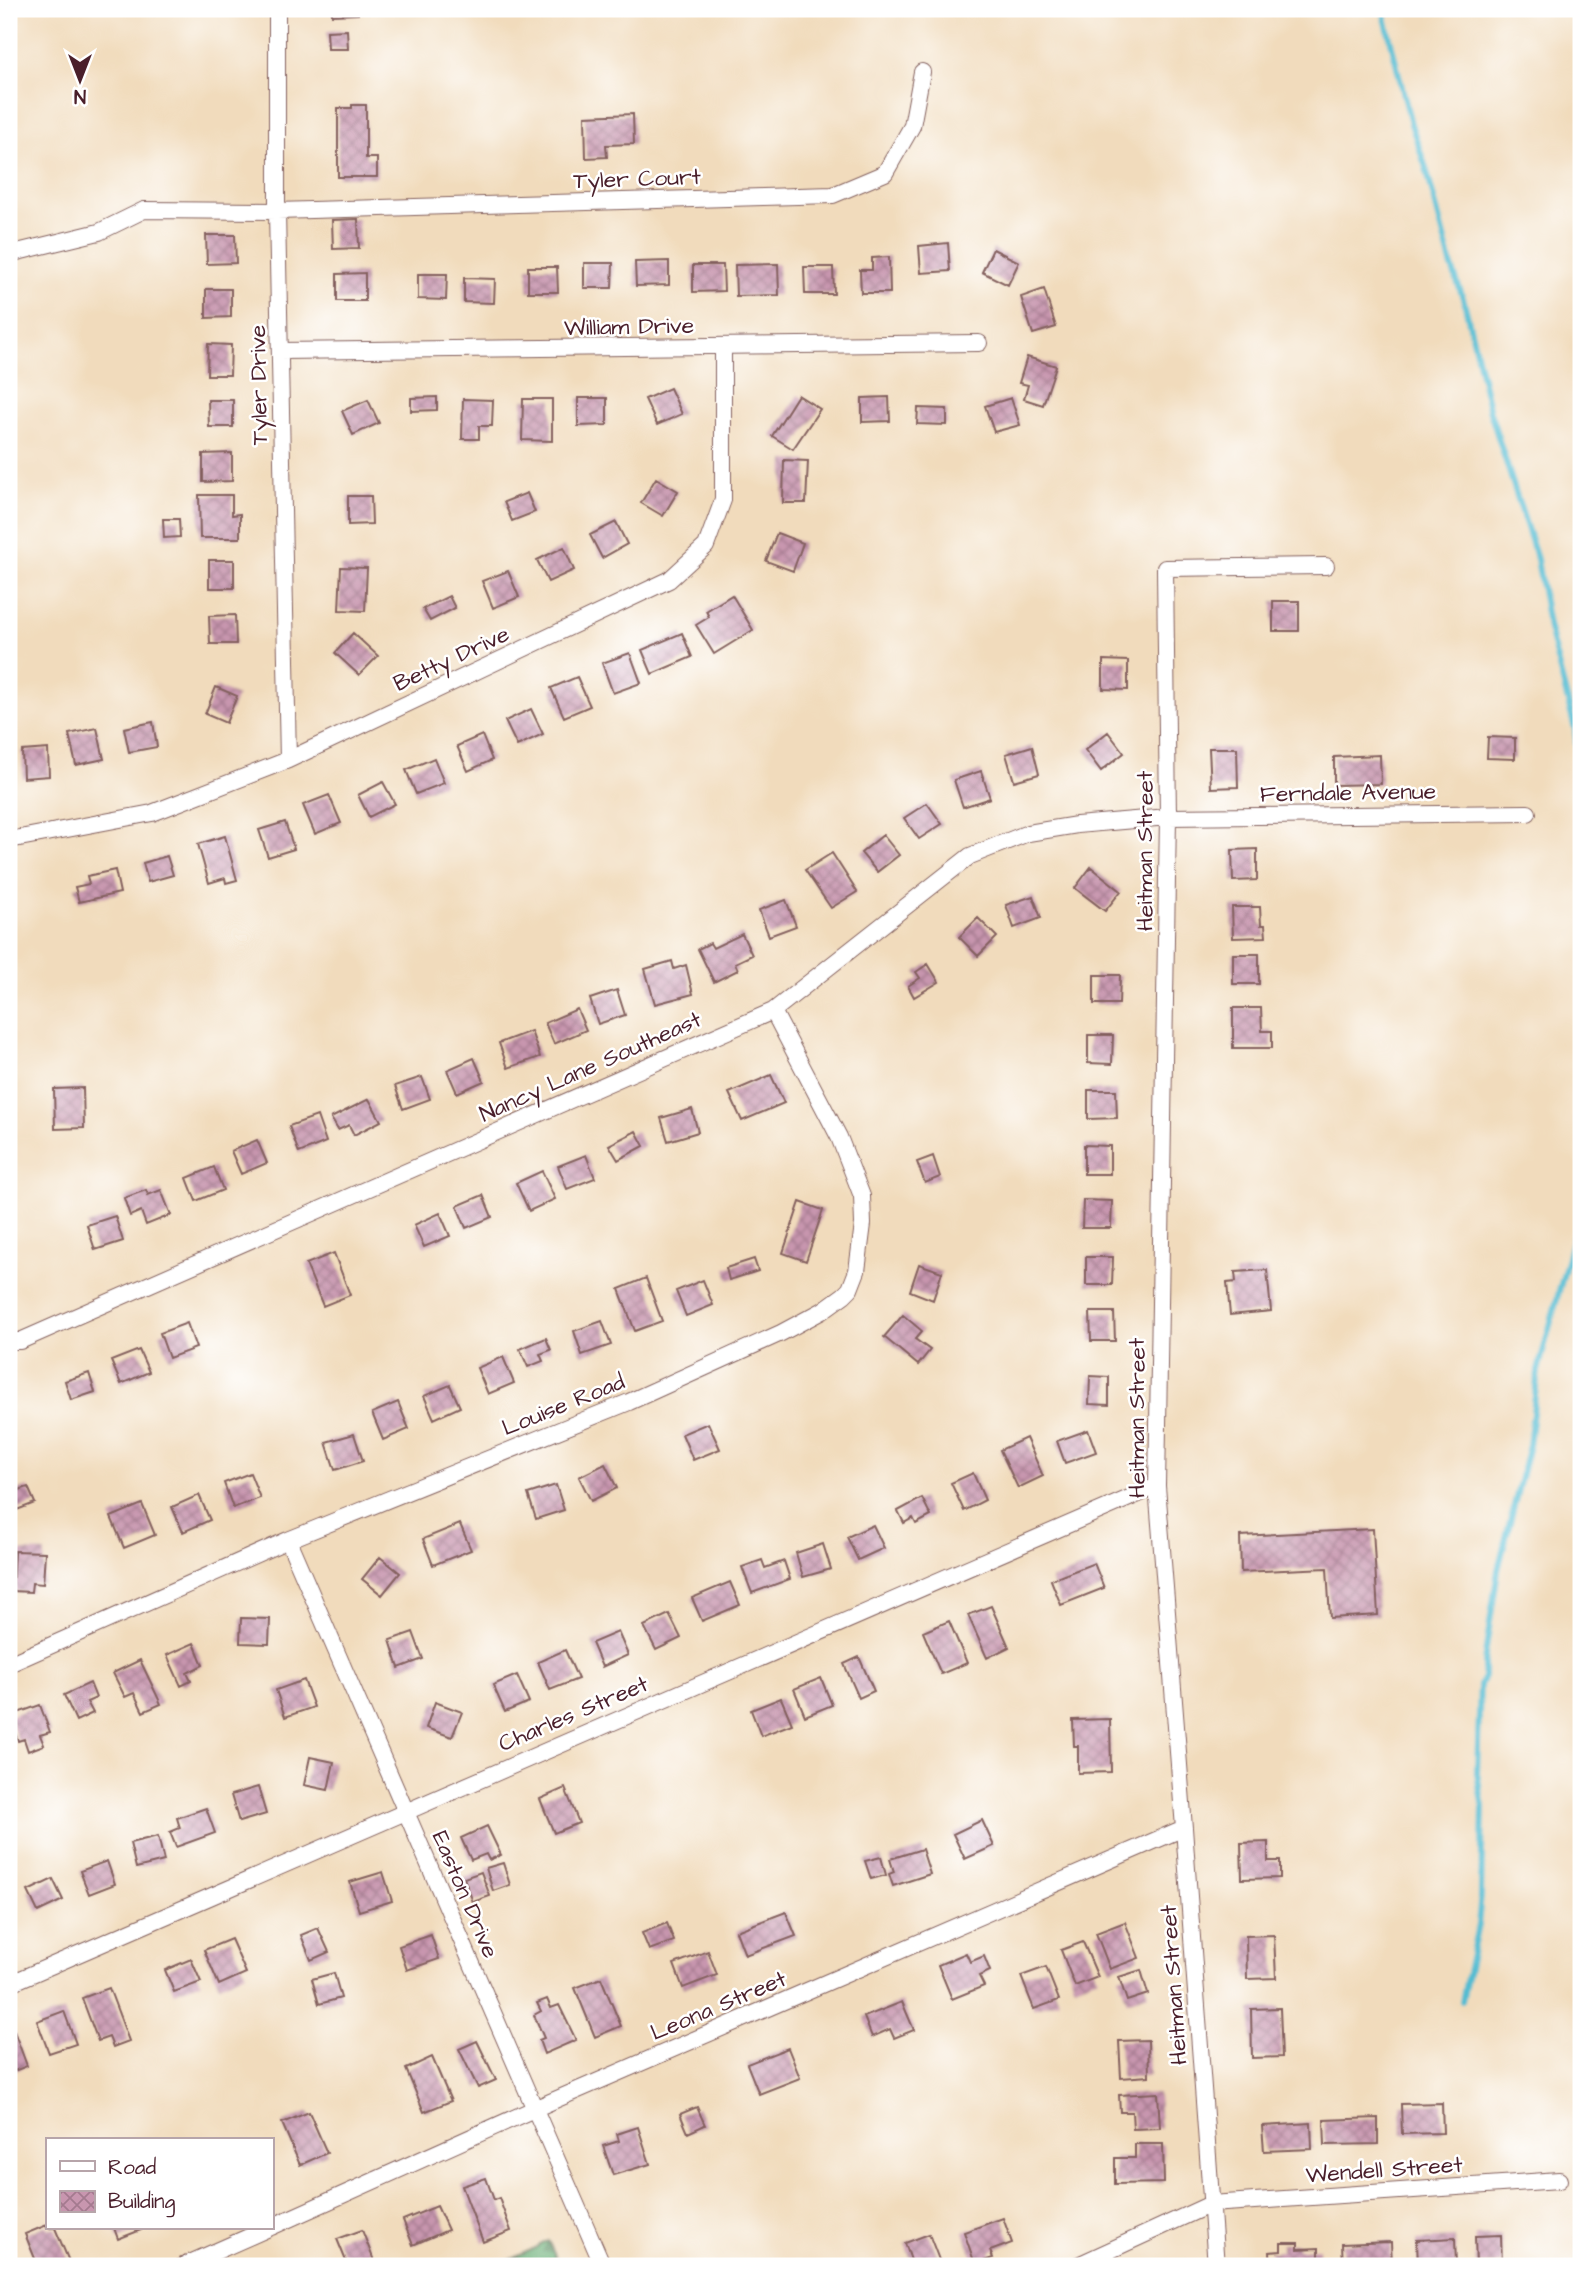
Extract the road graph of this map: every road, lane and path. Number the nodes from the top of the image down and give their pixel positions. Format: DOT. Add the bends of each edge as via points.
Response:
graph roads {
  1 [pos="277,9"];
  2 [pos="922,72"];
  3 [pos="277,211"];
  4 [pos="9,254"];
  5 [pos="979,343"];
  6 [pos="723,347"];
  7 [pos="280,352"];
  8 [pos="1326,566"];
  9 [pos="288,761"];
  10 [pos="1528,813"];
  11 [pos="1168,817"];
  12 [pos="9,840"];
  13 [pos="773,1011"];
  14 [pos="9,1341"];
  15 [pos="1157,1486"];
  16 [pos="288,1540"];
  17 [pos="9,1664"];
  18 [pos="405,1811"];
  19 [pos="1184,1828"];
  20 [pos="9,1984"];
  21 [pos="534,2109"];
  22 [pos="1559,2180"];
  23 [pos="1211,2204"];
  24 [pos="273,2226"];
  25 [pos="263,2230"];
  26 [pos="183,2266"];
  27 [pos="603,2266"];
  28 [pos="1076,2266"];
  29 [pos="1216,2266"];
  1 -- 3 [label="street, Tyler Drive"];
  2 -- 3 [label="street, Tyler Court" via="912,126 885,173 833,195"];
  3 -- 4 [label="street, Tyler Court" via="144,210 99,232"];
  3 -- 7 [label="street, Tyler Drive"];
  5 -- 6 [label="street, William Drive"];
  6 -- 7 [label="street, William Drive"];
  6 -- 9 [label="street, Betty Drive" via="723,500 706,546 669,580"];
  7 -- 9 [label="street, Tyler Drive"];
  8 -- 11 [label="street, Heitman Street" via="1165,568"];
  9 -- 12 [label="street, Betty Drive" via="152,813"];
  10 -- 11 [label="street, Ferndale Avenue"];
  11 -- 13 [label="street, Nancy Lane Southeast" via="1028,833 970,856"];
  11 -- 15 [label="street, Heitman Street"];
  13 -- 14 [label="street, Nancy Lane Southeast" via="20,1341"];
  13 -- 16 [label="street, Louise Road" via="839,1137 862,1196 857,1271 844,1296 781,1334 629,1402"];
  15 -- 18 [label="street, Charles Street"];
  15 -- 19 [label="street, Heitman Street"];
  16 -- 17 [label="street, Louise Road"];
  16 -- 18 [label="street, Easton Drive"];
  18 -- 20 [label="street, Charles Street"];
  18 -- 21 [label="street, Easton Drive"];
  19 -- 21 [label="street, Leona Street"];
  19 -- 23 [label="street, Heitman Street"];
  21 -- 24 [label="street, Leona Street"];
  21 -- 27 [label="street, Easton Drive"];
  22 -- 23 [label="street, Wendell Street"];
  23 -- 28 [label="street"];
  23 -- 29 [label="street, Heitman Street"];
  25 -- 26 [label="street, Leona Street"];
}
